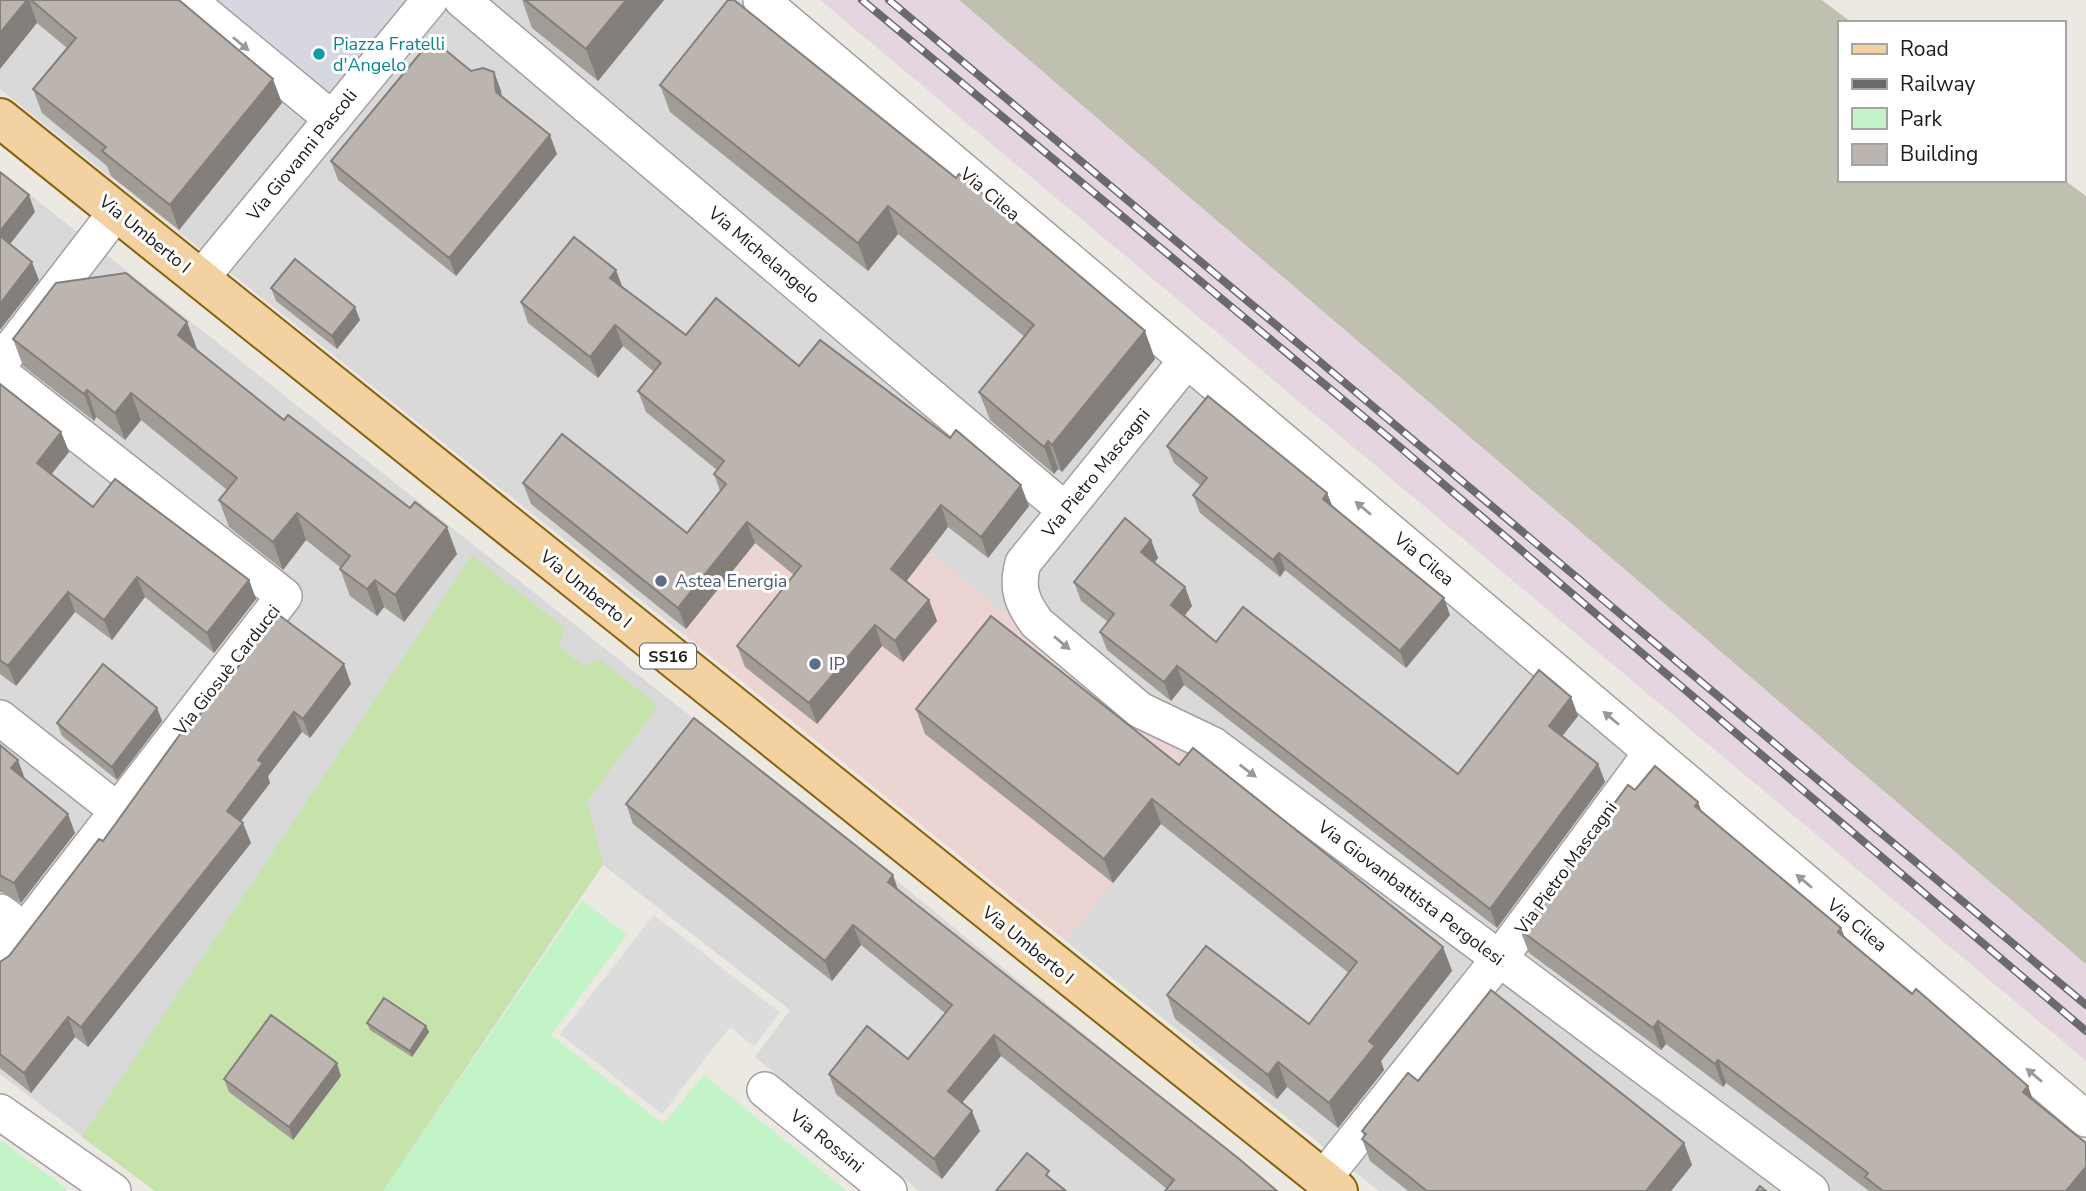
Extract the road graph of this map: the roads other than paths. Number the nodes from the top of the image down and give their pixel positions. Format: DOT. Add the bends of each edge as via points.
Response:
graph roads {
  1 [pos="188,0"];
  2 [pos="430,0"];
  3 [pos="462,0"];
  4 [pos="761,0"];
  5 [pos="0,118"];
  6 [pos="332,119"];
  7 [pos="117,211"];
  8 [pos="201,278"];
  9 [pos="1187,360"];
  10 [pos="0,363"];
  11 [pos="0,373"];
  12 [pos="1065,510"];
  13 [pos="1019,592"];
  14 [pos="0,718"];
  15 [pos="1652,752"];
  16 [pos="118,811"];
  17 [pos="13,921"];
  18 [pos="1499,959"];
  19 [pos="0,964"];
  20 [pos="765,1090"];
  21 [pos="0,1112"];
  22 [pos="2086,1119"];
  23 [pos="1330,1185"];
  24 [pos="97,1186"];
  25 [pos="889,1191"];
  26 [pos="1811,1191"];
  1 -- 6 [label="street, one-way"];
  2 -- 6 [label="street, Via Giovanni Pascoli"];
  3 -- 12 [label="street, Via Michelangelo"];
  4 -- 9 [label="street, Via Cilea"];
  5 -- 7 [label="main road, Via Umberto I / SS16"];
  6 -- 8 [label="street, Via Giovanni Pascoli"];
  7 -- 8 [label="main road, Via Umberto I / SS16"];
  7 -- 10 [label="street"];
  8 -- 23 [label="main road, Via Umberto I / SS16"];
  9 -- 12 [label="street, Via Pietro Mascagni"];
  15 -- 9 [label="street, Via Cilea, one-way"];
  11 -- 16 [label="street, Via Giosuè Carducci" via="284,596"];
  12 -- 13 [label="street, Via Pietro Mascagni" via="1023,563"];
  13 -- 18 [label="street, Via Giovanbattista Pergolesi, one-way" via="1037,623 1140,710 1213,745"];
  14 -- 16 [label="street"];
  15 -- 18 [label="street, Via Pietro Mascagni"];
  22 -- 15 [label="street, Via Cilea, one-way"];
  16 -- 17 [label="street, Via Giosuè Carducci"];
  17 -- 19 [label="street, Via Giosuè Carducci"];
  18 -- 23 [label="street, Via Pietro Mascagni"];
  18 -- 26 [label="street, Via Giovanbattista Pergolesi"];
  20 -- 25 [label="street, Via Rossini"];
  21 -- 24 [label="street"];
}
